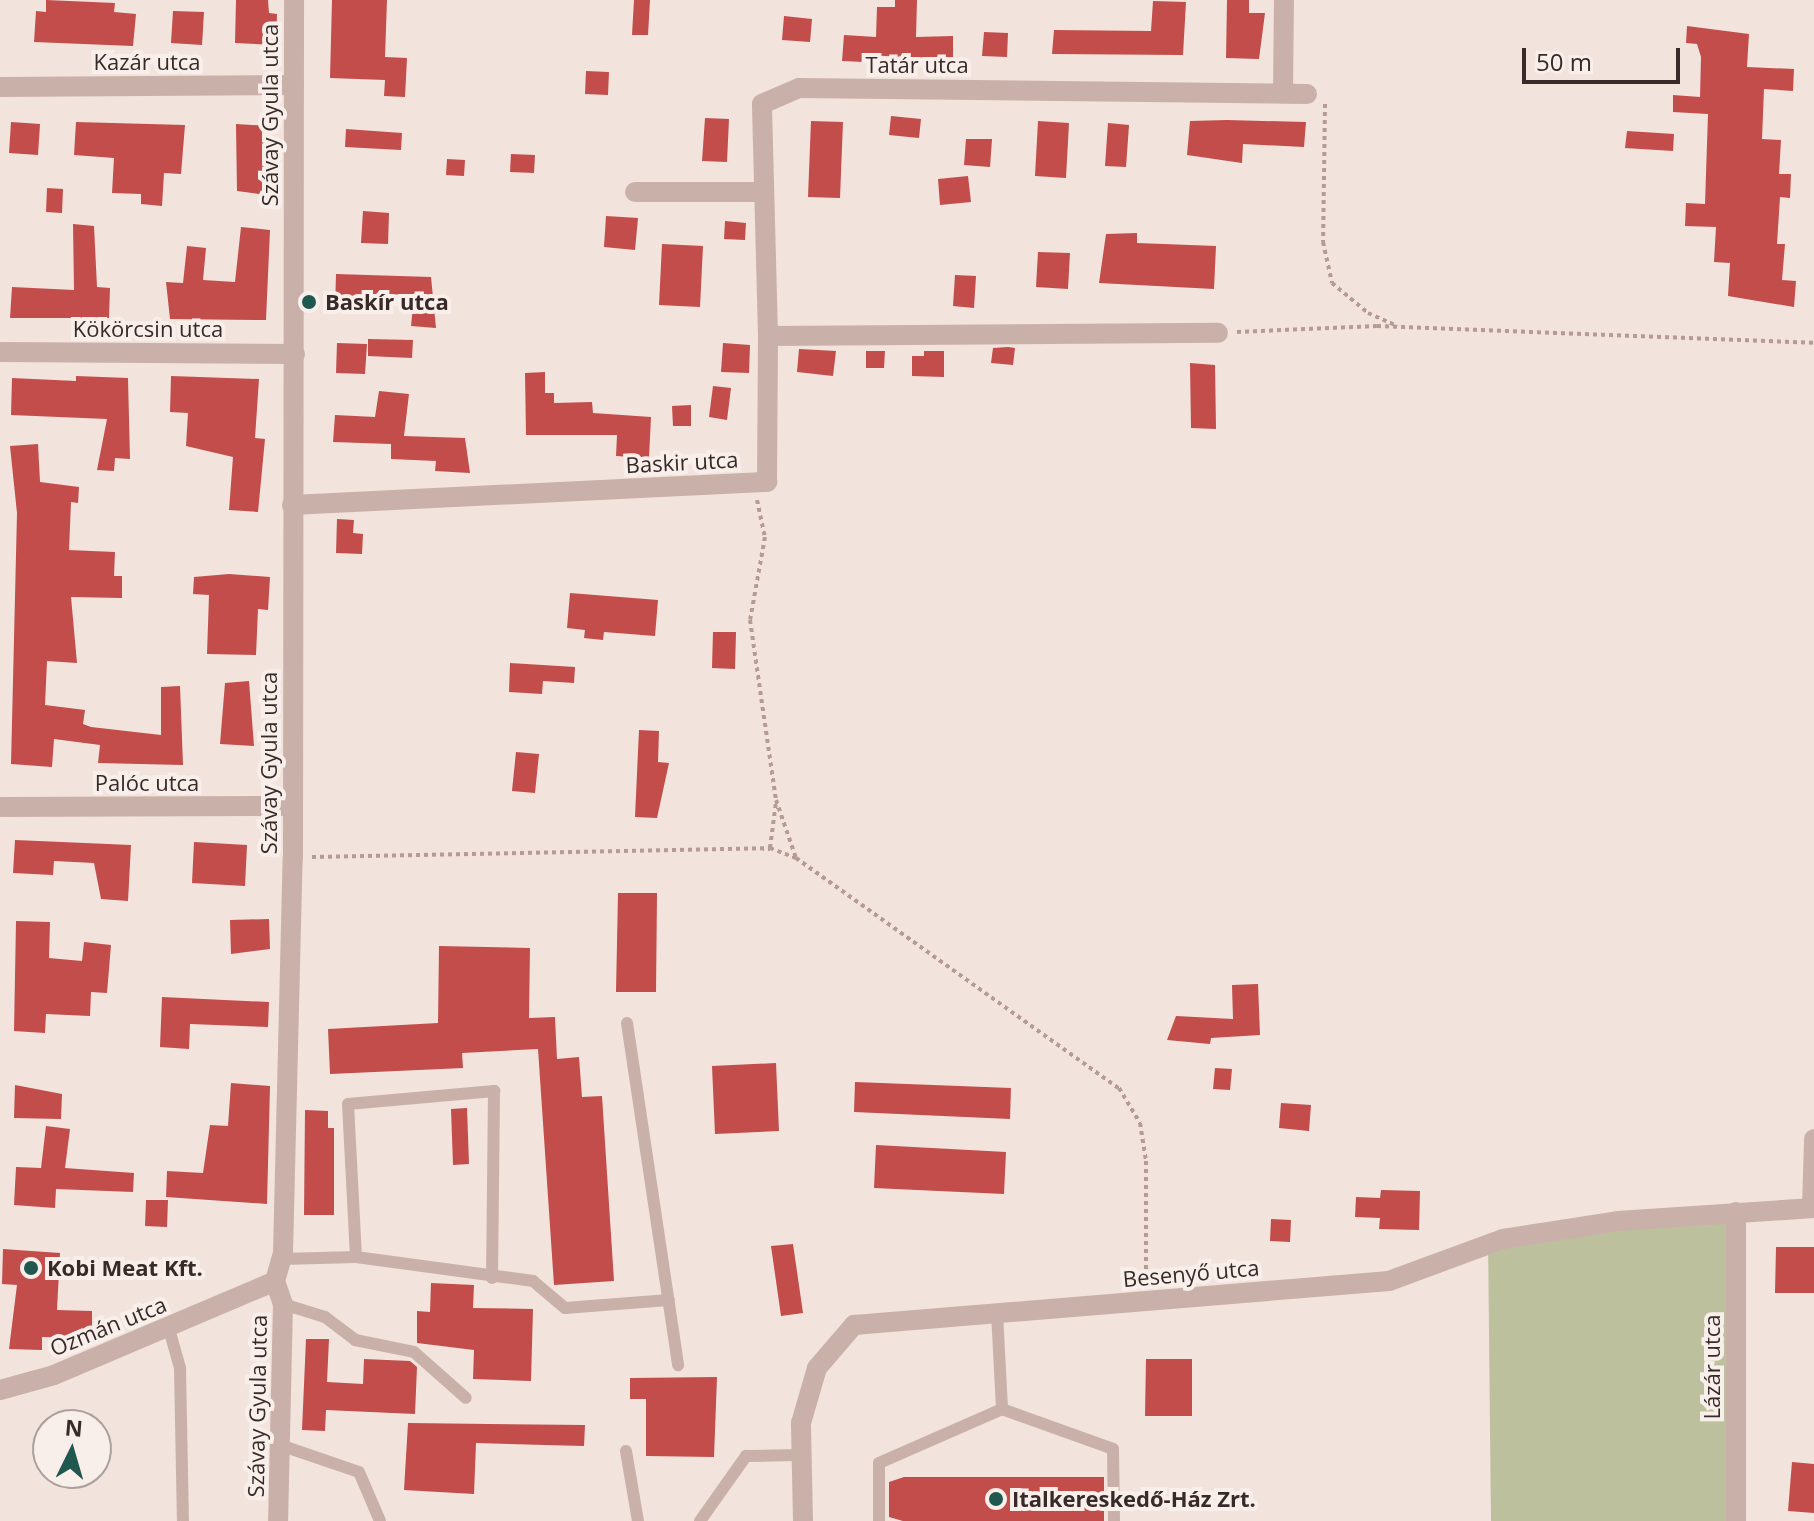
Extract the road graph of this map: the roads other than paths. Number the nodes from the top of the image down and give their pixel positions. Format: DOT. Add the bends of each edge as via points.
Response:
graph roads {
  1 [pos="294,0"];
  2 [pos="1284,0"];
  3 [pos="294,85"];
  4 [pos="0,87"];
  5 [pos="1283,92"];
  6 [pos="1307,94"];
  7 [pos="635,192"];
  8 [pos="764,192"];
  9 [pos="1218,333"];
  10 [pos="768,336"];
  11 [pos="0,352"];
  12 [pos="295,354"];
  13 [pos="292,505"];
  14 [pos="293,806"];
  15 [pos="0,807"];
  16 [pos="627,1023"];
  17 [pos="1814,1139"];
  18 [pos="1813,1208"];
  19 [pos="1736,1212"];
  20 [pos="356,1257"];
  21 [pos="282,1259"];
  22 [pos="492,1278"];
  23 [pos="275,1281"];
  24 [pos="669,1300"];
  25 [pos="283,1304"];
  26 [pos="997,1313"];
  27 [pos="169,1329"];
  28 [pos="678,1365"];
  29 [pos="0,1390"];
  30 [pos="466,1398"];
  31 [pos="1002,1409"];
  32 [pos="280,1445"];
  33 [pos="626,1451"];
  34 [pos="798,1455"];
  35 [pos="183,1521"];
  36 [pos="278,1521"];
  37 [pos="380,1521"];
  38 [pos="638,1521"];
  39 [pos="700,1521"];
  40 [pos="803,1521"];
  41 [pos="879,1521"];
  42 [pos="1114,1521"];
  43 [pos="1736,1521"];
  1 -- 3 [label="street, Szávay Gyula utca"];
  2 -- 5 [label="street"];
  3 -- 4 [label="street, Kazár utca"];
  3 -- 12 [label="street, Szávay Gyula utca"];
  5 -- 6 [label="street, Tatár utca"];
  5 -- 8 [label="street, Tatár utca" via="799,88 762,104"];
  7 -- 8 [label="street"];
  8 -- 10 [label="street, Tatár utca"];
  9 -- 10 [label="street"];
  10 -- 13 [label="street, Baskir utca" via="767,482"];
  11 -- 12 [label="street, Kökörcsin utca"];
  12 -- 13 [label="street, Szávay Gyula utca"];
  13 -- 14 [label="street, Szávay Gyula utca"];
  14 -- 15 [label="street, Palóc utca"];
  14 -- 21 [label="street, Szávay Gyula utca"];
  16 -- 24 [label="lane"];
  17 -- 18 [label="street"];
  18 -- 19 [label="street, Besenyő utca"];
  19 -- 26 [label="street, Besenyő utca" via="1618,1221 1503,1239 1389,1281"];
  19 -- 43 [label="street, Lázár utca"];
  20 -- 21 [label="lane"];
  20 -- 22 [label="lane"];
  20 -- 22 [label="lane" via="348,1104 494,1091"];
  21 -- 23 [label="street, Szávay Gyula utca"];
  22 -- 24 [label="lane" via="533,1281 565,1308"];
  23 -- 25 [label="street, Szávay Gyula utca"];
  23 -- 27 [label="street, Ozmán utca"];
  24 -- 28 [label="lane"];
  25 -- 30 [label="lane" via="325,1317 355,1340 414,1352"];
  25 -- 32 [label="street, Szávay Gyula utca"];
  26 -- 31 [label="lane"];
  26 -- 34 [label="street, Besenyő utca" via="854,1325 817,1368"];
  27 -- 29 [label="street, Ozmán utca"];
  27 -- 35 [label="lane" via="180,1368"];
  31 -- 41 [label="lane" via="879,1463"];
  31 -- 42 [label="lane" via="1113,1449"];
  32 -- 36 [label="street, Szávay Gyula utca"];
  32 -- 37 [label="lane" via="359,1472"];
  33 -- 38 [label="lane"];
  34 -- 39 [label="lane" via="746,1456"];
  34 -- 40 [label="street, Besenyő utca"];
}
